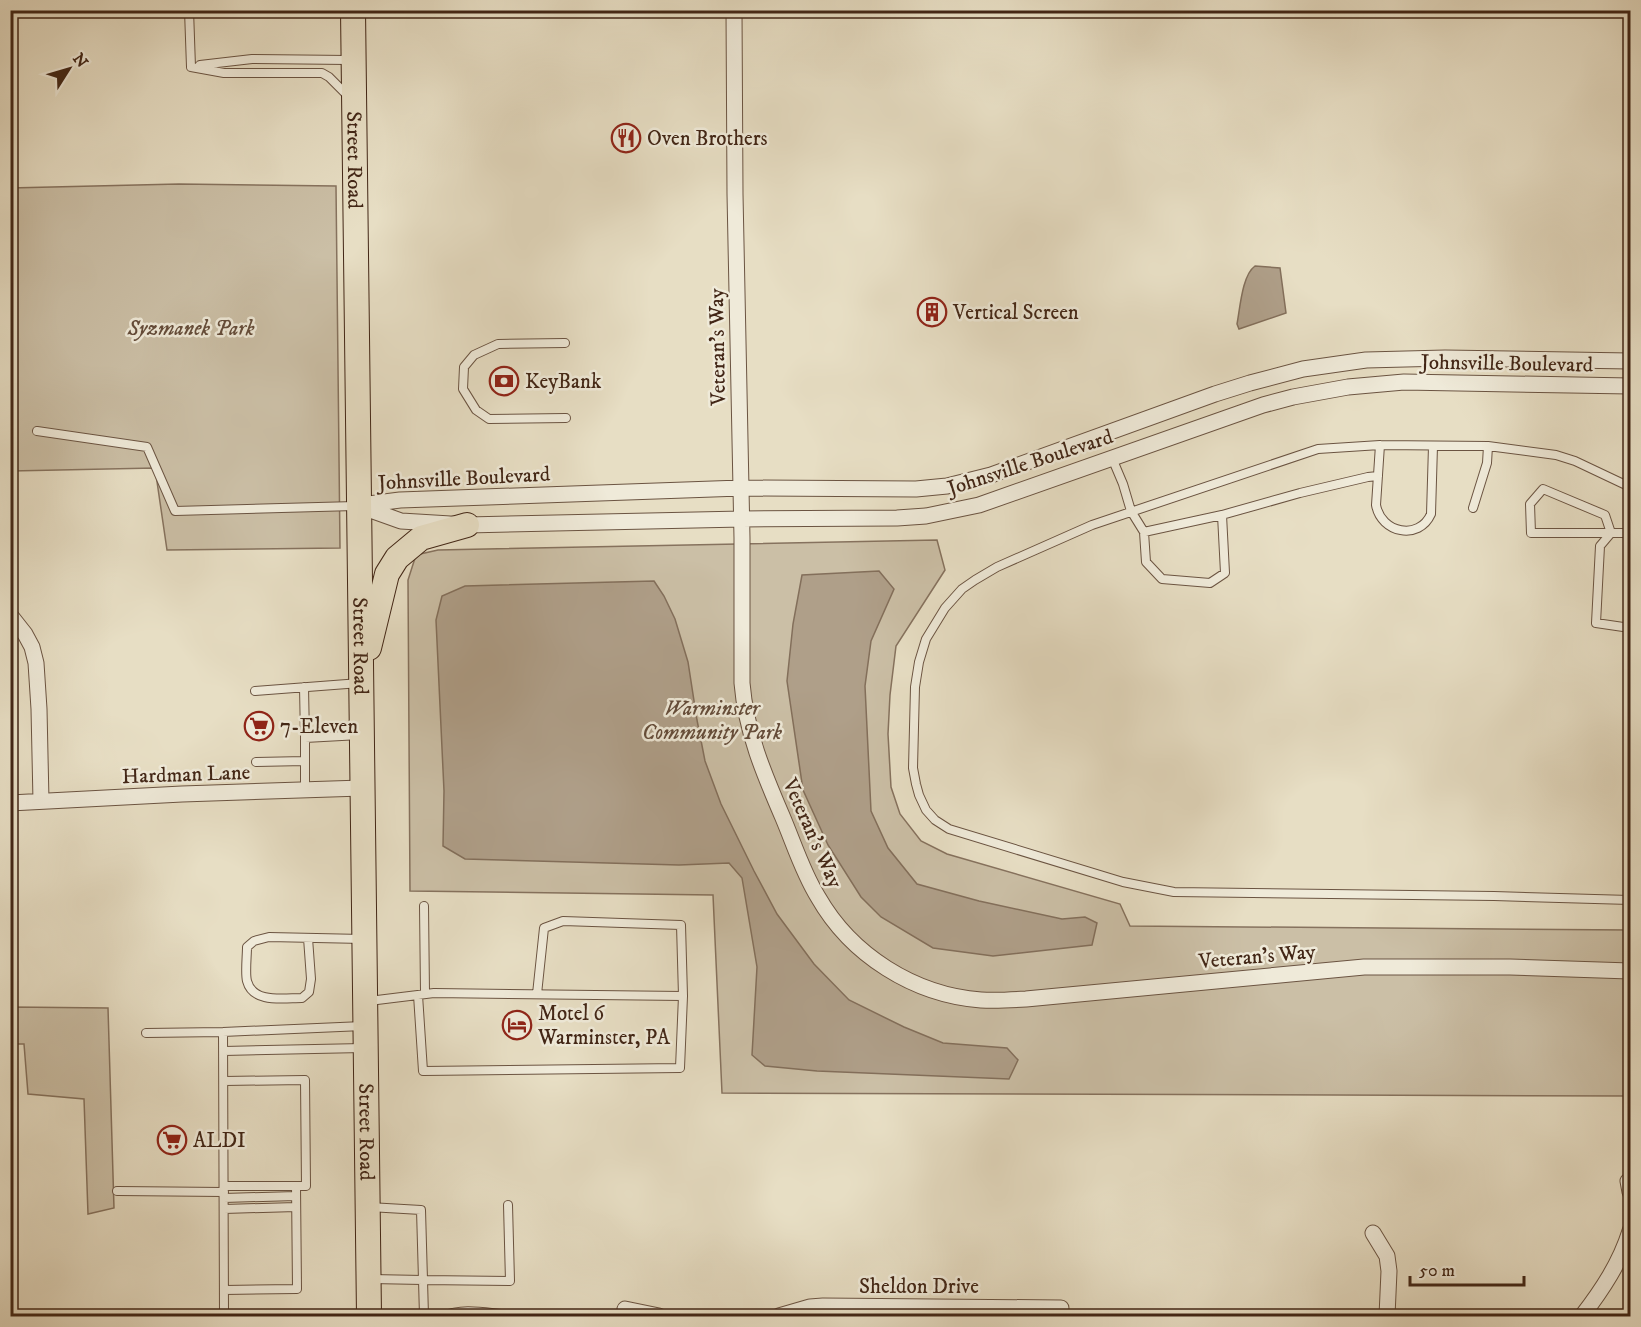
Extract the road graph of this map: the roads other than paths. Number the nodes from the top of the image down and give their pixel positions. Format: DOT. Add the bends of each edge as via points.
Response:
graph roads {
  1 [pos="189,10"];
  2 [pos="353,10"];
  3 [pos="734,10"];
  4 [pos="354,60"];
  5 [pos="191,67"];
  6 [pos="354,103"];
  7 [pos="566,343"];
  8 [pos="1630,361"];
  9 [pos="1630,386"];
  10 [pos="566,418"];
  11 [pos="36,430"];
  12 [pos="1380,445"];
  13 [pos="1433,446"];
  14 [pos="1488,446"];
  15 [pos="1112,458"];
  16 [pos="1378,476"];
  17 [pos="1630,487"];
  18 [pos="741,488"];
  19 [pos="359,506"];
  20 [pos="1473,508"];
  21 [pos="1131,511"];
  22 [pos="1222,515"];
  23 [pos="742,519"];
  24 [pos="467,525"];
  25 [pos="1144,532"];
  26 [pos="1630,532"];
  27 [pos="1611,533"];
  28 [pos="10,615"];
  29 [pos="1630,628"];
  30 [pos="361,683"];
  31 [pos="304,687"];
  32 [pos="255,691"];
  33 [pos="362,735"];
  34 [pos="305,738"];
  35 [pos="305,761"];
  36 [pos="256,762"];
  37 [pos="363,788"];
  38 [pos="305,791"];
  39 [pos="41,801"];
  40 [pos="10,803"];
  41 [pos="1630,900"];
  42 [pos="424,906"];
  43 [pos="308,938"];
  44 [pos="364,939"];
  45 [pos="1630,971"];
  46 [pos="421,994"];
  47 [pos="537,994"];
  48 [pos="683,996"];
  49 [pos="365,1001"];
  50 [pos="224,1032"];
  51 [pos="146,1033"];
  52 [pos="365,1037"];
  53 [pos="224,1050"];
  54 [pos="224,1081"];
  55 [pos="296,1186"];
  56 [pos="117,1191"];
  57 [pos="224,1192"];
  58 [pos="296,1196"];
  59 [pos="508,1205"];
  60 [pos="296,1207"];
  61 [pos="368,1207"];
  62 [pos="224,1209"];
  63 [pos="1630,1231"];
  64 [pos="1373,1233"];
  65 [pos="369,1279"];
  66 [pos="423,1280"];
  67 [pos="224,1290"];
  68 [pos="1061,1308"];
  69 [pos="625,1309"];
  70 [pos="224,1317"];
  71 [pos="369,1317"];
  72 [pos="424,1317"];
  73 [pos="443,1317"];
  74 [pos="503,1317"];
  75 [pos="659,1317"];
  76 [pos="779,1317"];
  77 [pos="1387,1317"];
  78 [pos="1582,1317"];
  1 -- 5 [label="lane"];
  2 -- 4 [label="main road, Street Road"];
  3 -- 18 [label="street, Veteran's Way"];
  4 -- 5 [label="lane" via="252,59"];
  4 -- 6 [label="main road, Street Road"];
  5 -- 6 [label="lane" via="224,73 322,73"];
  6 -- 19 [label="main road, Street Road"];
  7 -- 10 [label="lane" via="498,344 474,355 464,367 463,389 476,410 489,419"];
  8 -- 18 [label="street, Johnsville Boulevard" via="1444,358 1329,365 1250,382 991,475 947,486"];
  9 -- 15 [label="street, Johnsville Boulevard" via="1404,382 1348,387 1263,405"];
  11 -- 19 [label="lane" via="147,447 175,511"];
  12 -- 13 [label="lane"];
  12 -- 16 [label="lane"];
  12 -- 21 [label="lane" via="1318,449"];
  13 -- 14 [label="lane"];
  13 -- 16 [label="lane" via="1431,514 1419,528 1394,530 1383,521 1376,505"];
  14 -- 17 [label="lane" via="1556,455"];
  14 -- 20 [label="lane" via="1487,463"];
  15 -- 21 [label="lane"];
  15 -- 23 [label="street, Johnsville Boulevard" via="979,505 926,516"];
  16 -- 22 [label="lane"];
  18 -- 19 [label="street, Johnsville Boulevard" via="400,500"];
  18 -- 23 [label="street, Veteran's Way"];
  19 -- 24 [label="street, Johnsville Boulevard" via="401,521"];
  19 -- 30 [label="main road, Street Road"];
  21 -- 25 [label="lane"];
  21 -- 41 [label="lane" via="997,567 962,589 934,623 919,662 913,768 919,795 935,820 980,840 1123,882 1174,892"];
  22 -- 25 [label="lane"];
  22 -- 25 [label="lane" via="1225,573 1210,583 1162,579 1146,562"];
  23 -- 24 [label="street, Johnsville Boulevard"];
  23 -- 45 [label="street, Veteran's Way" via="742,683 755,750 822,905 848,938 902,978 956,997 1003,1000 1364,968"];
  24 -- 30 [label="main road" via="421,537 397,558 387,574"];
  26 -- 27 [label="lane"];
  27 -- 27 [label="lane" via="1605,515 1543,489 1530,504 1531,533"];
  27 -- 29 [label="lane" via="1600,546 1596,622"];
  28 -- 39 [label="street" via="25,634 36,663"];
  30 -- 31 [label="lane"];
  30 -- 33 [label="main road, Street Road"];
  31 -- 32 [label="lane"];
  31 -- 34 [label="lane"];
  33 -- 34 [label="lane"];
  33 -- 37 [label="main road, Street Road"];
  34 -- 35 [label="lane"];
  35 -- 36 [label="lane"];
  35 -- 38 [label="lane"];
  37 -- 38 [label="street, Hardman Lane"];
  37 -- 44 [label="main road, Street Road"];
  38 -- 39 [label="street, Hardman Lane"];
  39 -- 40 [label="street, Hardman Lane"];
  42 -- 46 [label="lane"];
  43 -- 43 [label="lane" via="269,937 247,947 247,981 254,993 266,998 302,998 309,992"];
  43 -- 44 [label="lane"];
  44 -- 49 [label="main road, Street Road"];
  46 -- 47 [label="lane"];
  46 -- 48 [label="lane" via="423,1071 680,1068"];
  46 -- 49 [label="lane"];
  47 -- 48 [label="lane"];
  47 -- 48 [label="lane" via="544,928 563,921 681,926"];
  49 -- 52 [label="main road, Street Road"];
  50 -- 51 [label="lane"];
  50 -- 52 [label="lane"];
  50 -- 53 [label="lane"];
  52 -- 53 [label="lane"];
  52 -- 61 [label="main road, Street Road"];
  53 -- 54 [label="lane"];
  54 -- 55 [label="lane" via="305,1080 306,1186"];
  54 -- 57 [label="lane"];
  55 -- 57 [label="lane"];
  55 -- 58 [label="lane"];
  56 -- 57 [label="lane"];
  57 -- 58 [label="lane"];
  57 -- 62 [label="lane"];
  58 -- 60 [label="lane"];
  59 -- 66 [label="lane" via="510,1281"];
  60 -- 62 [label="lane"];
  60 -- 67 [label="lane" via="297,1289"];
  61 -- 65 [label="main road, Street Road"];
  61 -- 66 [label="lane" via="421,1210"];
  62 -- 67 [label="lane"];
  63 -- 78 [label="street" via="1615,1268"];
  64 -- 77 [label="street" via="1387,1256"];
  65 -- 66 [label="lane"];
  65 -- 71 [label="main road, Street Road"];
  66 -- 72 [label="lane"];
  67 -- 70 [label="lane"];
  68 -- 76 [label="street, Sheldon Drive" via="823,1306"];
  69 -- 75 [label="street"];
  73 -- 74 [label="lane" via="477,1311"];
}
